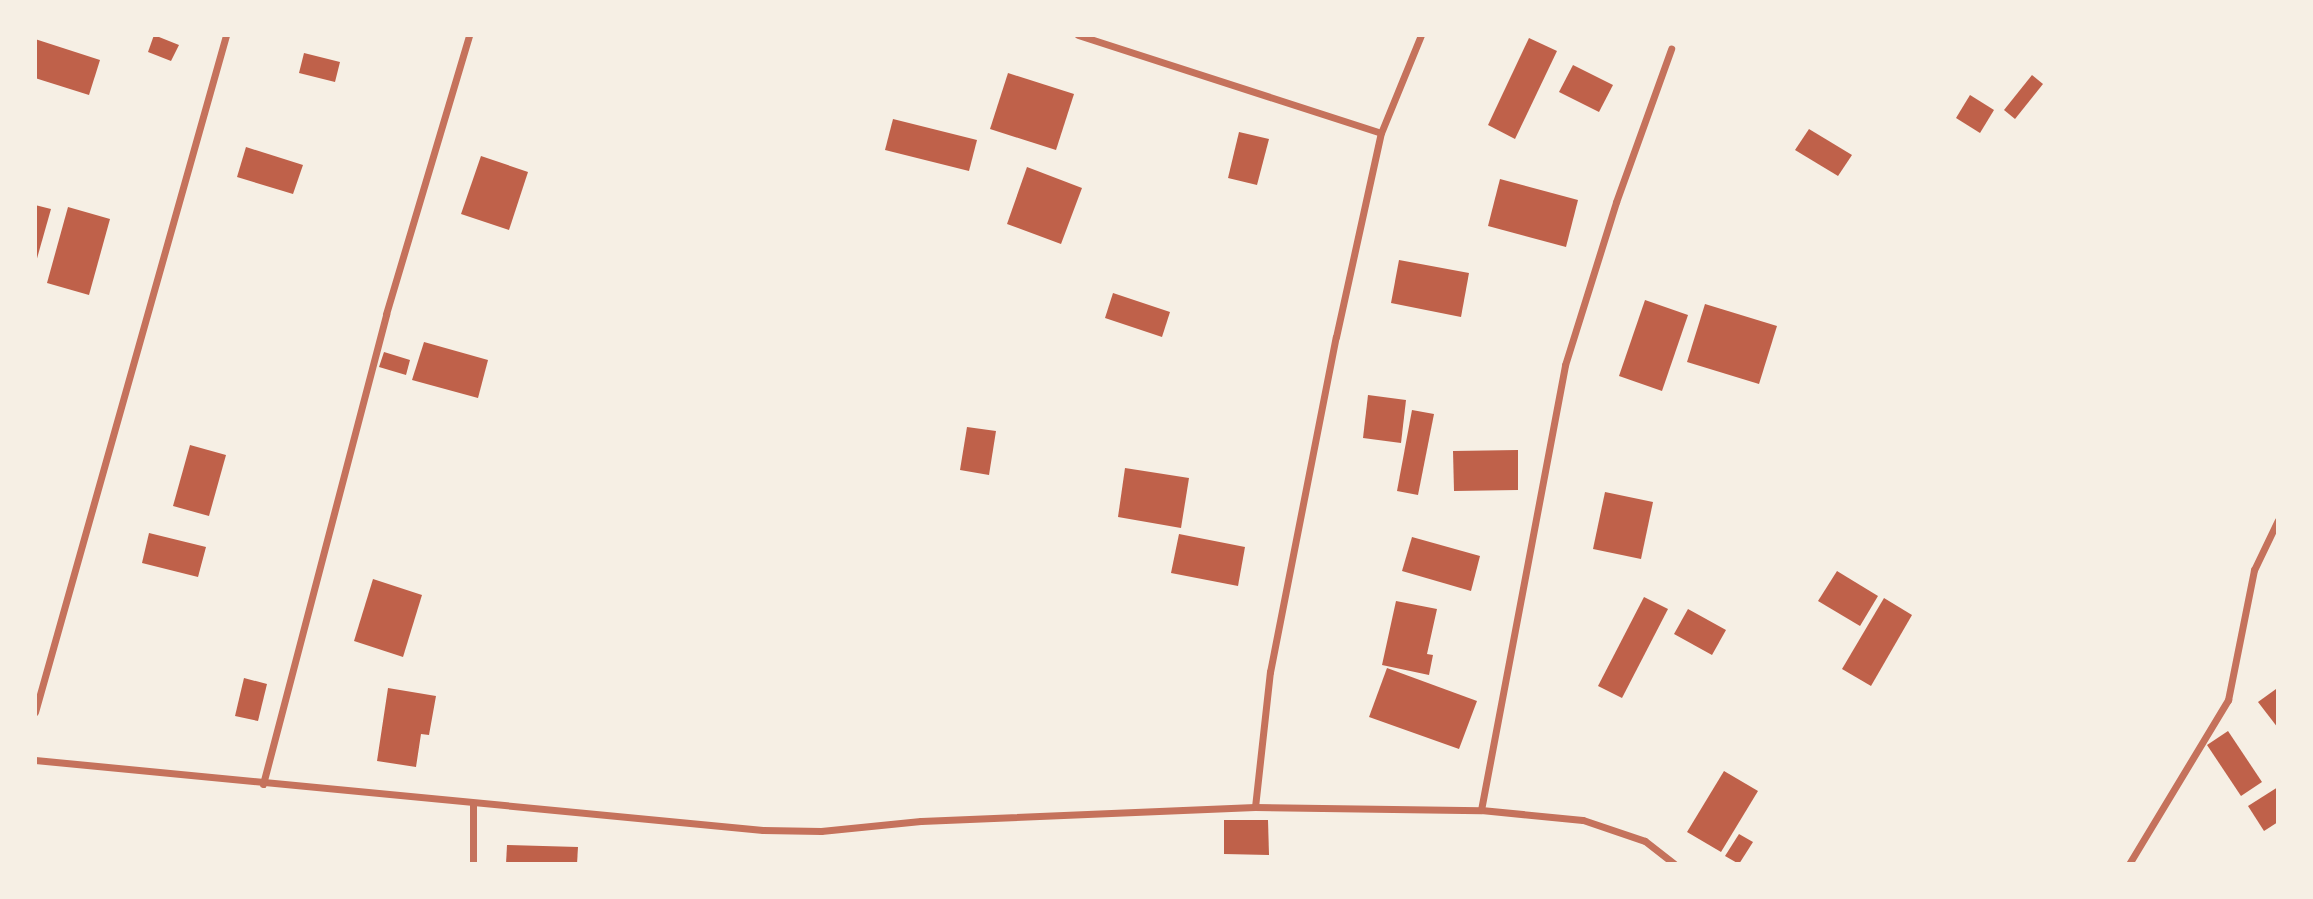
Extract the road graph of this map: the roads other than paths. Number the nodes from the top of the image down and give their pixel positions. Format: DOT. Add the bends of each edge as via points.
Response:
graph roads {
  1 [pos="226,35"];
  2 [pos="469,35"];
  3 [pos="1077,35"];
  4 [pos="1421,35"];
  5 [pos="1671,49"];
  6 [pos="1381,133"];
  7 [pos="2278,520"];
  8 [pos="35,712"];
  9 [pos="35,760"];
  10 [pos="263,784"];
  11 [pos="473,803"];
  12 [pos="1255,807"];
  13 [pos="1481,810"];
  14 [pos="473,864"];
  15 [pos="1674,864"];
  16 [pos="2129,864"];
  1 -- 8 [label="street"];
  2 -- 10 [label="street" via="386,314"];
  3 -- 6 [label="street"];
  4 -- 6 [label="street"];
  5 -- 13 [label="street" via="1565,365"];
  6 -- 12 [label="street" via="1272,659"];
  7 -- 16 [label="street" via="2254,570 2228,700"];
  9 -- 10 [label="street"];
  10 -- 11 [label="street"];
  11 -- 12 [label="street" via="821,831 921,821"];
  11 -- 14 [label="street"];
  12 -- 13 [label="street"];
  13 -- 15 [label="street" via="1583,820 1645,841"];
}
